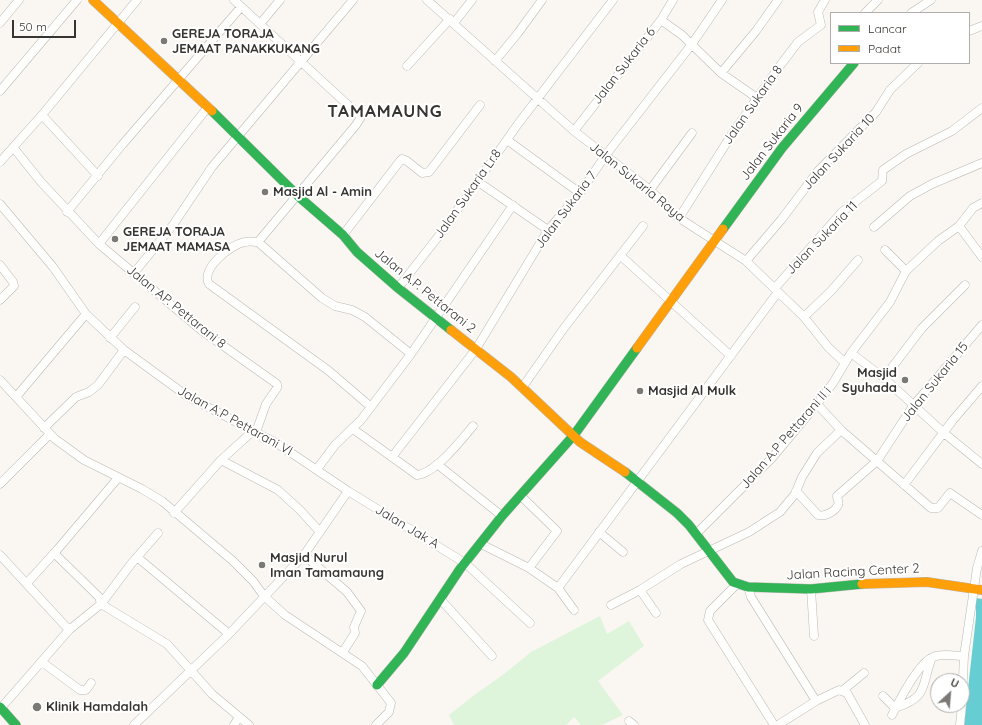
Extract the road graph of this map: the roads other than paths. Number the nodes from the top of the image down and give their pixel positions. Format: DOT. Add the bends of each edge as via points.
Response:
graph roads {
  1 [pos="19,0"];
  2 [pos="76,0"];
  3 [pos="93,0"];
  4 [pos="137,0"];
  5 [pos="234,0"];
  6 [pos="280,0"];
  7 [pos="353,0"];
  8 [pos="427,0"];
  9 [pos="472,0"];
  10 [pos="542,0"];
  11 [pos="613,0"];
  12 [pos="673,0"];
  13 [pos="722,0"];
  14 [pos="778,0"];
  15 [pos="825,0"];
  16 [pos="878,0"];
  17 [pos="931,0"];
  18 [pos="241,7"];
  19 [pos="866,12"];
  20 [pos="913,12"];
  21 [pos="661,20"];
  22 [pos="452,21"];
  23 [pos="0,23"];
  24 [pos="118,24"];
  25 [pos="260,24"];
  26 [pos="982,26"];
  27 [pos="970,31"];
  28 [pos="692,44"];
  29 [pos="495,61"];
  30 [pos="301,64"];
  31 [pos="853,64"];
  32 [pos="917,64"];
  33 [pos="407,66"];
  34 [pos="721,73"];
  35 [pos="178,80"];
  36 [pos="0,91"];
  37 [pos="757,98"];
  38 [pos="538,101"];
  39 [pos="480,106"];
  40 [pos="208,107"];
  41 [pos="982,108"];
  42 [pos="42,115"];
  43 [pos="574,131"];
  44 [pos="692,133"];
  45 [pos="239,136"];
  46 [pos="507,140"];
  47 [pos="14,147"];
  48 [pos="605,156"];
  49 [pos="0,162"];
  50 [pos="982,163"];
  51 [pos="98,176"];
  52 [pos="478,181"];
  53 [pos="650,190"];
  54 [pos="580,194"];
  55 [pos="298,196"];
  56 [pos="982,203"];
  57 [pos="0,204"];
  58 [pos="513,205"];
  59 [pos="67,212"];
  60 [pos="679,218"];
  61 [pos="643,226"];
  62 [pos="874,226"];
  63 [pos="959,226"];
  64 [pos="548,230"];
  65 [pos="343,235"];
  66 [pos="714,241"];
  67 [pos="258,242"];
  68 [pos="99,244"];
  69 [pos="885,250"];
  70 [pos="621,256"];
  71 [pos="982,257"];
  72 [pos="858,260"];
  73 [pos="746,261"];
  74 [pos="0,265"];
  75 [pos="906,272"];
  76 [pos="134,273"];
  77 [pos="965,285"];
  78 [pos="398,288"];
  79 [pos="776,290"];
  80 [pos="0,300"];
  81 [pos="672,302"];
  82 [pos="135,307"];
  83 [pos="86,314"];
  84 [pos="804,317"];
  85 [pos="437,318"];
  86 [pos="982,325"];
  87 [pos="110,338"];
  88 [pos="476,349"];
  89 [pos="124,350"];
  90 [pos="851,353"];
  91 [pos="411,354"];
  92 [pos="731,356"];
  93 [pos="845,363"];
  94 [pos="884,378"];
  95 [pos="0,381"];
  96 [pos="982,386"];
  97 [pos="522,388"];
  98 [pos="16,397"];
  99 [pos="817,404"];
  100 [pos="913,406"];
  101 [pos="371,407"];
  102 [pos="473,426"];
  103 [pos="353,429"];
  104 [pos="841,430"];
  105 [pos="47,431"];
  106 [pos="255,432"];
  107 [pos="944,433"];
  108 [pos="574,435"];
  109 [pos="392,457"];
  110 [pos="221,460"];
  111 [pos="877,461"];
  112 [pos="438,464"];
  113 [pos="982,464"];
  114 [pos="317,469"];
  115 [pos="118,478"];
  116 [pos="636,481"];
  117 [pos="0,484"];
  118 [pos="904,485"];
  119 [pos="348,491"];
  120 [pos="796,491"];
  121 [pos="521,496"];
  122 [pos="174,512"];
  123 [pos="982,515"];
  124 [pos="502,516"];
  125 [pos="320,532"];
  126 [pos="599,532"];
  127 [pos="158,533"];
  128 [pos="696,534"];
  129 [pos="481,544"];
  130 [pos="982,551"];
  131 [pos="623,552"];
  132 [pos="709,552"];
  133 [pos="54,553"];
  134 [pos="0,555"];
  135 [pos="304,555"];
  136 [pos="137,557"];
  137 [pos="465,563"];
  138 [pos="529,568"];
  139 [pos="27,583"];
  140 [pos="737,584"];
  141 [pos="748,587"];
  142 [pos="558,588"];
  143 [pos="811,589"];
  144 [pos="640,590"];
  145 [pos="978,590"];
  146 [pos="264,596"];
  147 [pos="441,600"];
  148 [pos="101,604"];
  149 [pos="611,605"];
  150 [pos="574,610"];
  151 [pos="656,613"];
  152 [pos="530,623"];
  153 [pos="69,630"];
  154 [pos="228,634"];
  155 [pos="814,636"];
  156 [pos="343,652"];
  157 [pos="492,656"];
  158 [pos="964,656"];
  159 [pos="932,657"];
  160 [pos="42,662"];
  161 [pos="191,671"];
  162 [pos="864,673"];
  163 [pos="963,673"];
  164 [pos="91,683"];
  165 [pos="377,685"];
  166 [pos="842,691"];
  167 [pos="883,696"];
  168 [pos="816,701"];
  169 [pos="0,708"];
  170 [pos="893,712"];
  171 [pos="961,713"];
  172 [pos="239,717"];
  173 [pos="16,725"];
  174 [pos="135,725"];
  175 [pos="234,725"];
  176 [pos="249,725"];
  177 [pos="376,725"];
  178 [pos="774,725"];
  179 [pos="778,725"];
  180 [pos="865,725"];
  181 [pos="960,725"];
  1 -- 23 [label="street"];
  2 -- 36 [label="street"];
  3 -- 24 [label="street, Jalan A.P. Pettarani 2"];
  4 -- 24 [label="street"];
  5 -- 18 [label="street"];
  6 -- 25 [label="street"];
  7 -- 30 [label="street"];
  8 -- 22 [label="street, Jalan Sukaria Raya"];
  9 -- 22 [label="street"];
  10 -- 29 [label="street"];
  11 -- 38 [label="street, Jalan Sukaria Lr.8"];
  12 -- 21 [label="street, Jalan Sukaria 6"];
  13 -- 28 [label="street, Jalan Sukaria 7"];
  14 -- 34 [label="street"];
  15 -- 37 [label="street, Jalan Sukaria 8" via="818,12 821,25 798,42"];
  16 -- 19 [label="street"];
  17 -- 20 [label="street"];
  18 -- 25 [label="street"];
  18 -- 35 [label="street"];
  21 -- 28 [label="street"];
  21 -- 43 [label="street, Jalan Sukaria 6"];
  22 -- 29 [label="street, Jalan Sukaria Raya"];
  22 -- 33 [label="street"];
  24 -- 35 [label="street, Jalan A.P. Pettarani 2"];
  24 -- 42 [label="street"];
  25 -- 30 [label="street"];
  26 -- 27 [label="street"];
  28 -- 34 [label="street"];
  28 -- 48 [label="street, Jalan Sukaria 7"];
  29 -- 38 [label="street, Jalan Sukaria Raya"];
  30 -- 45 [label="street"];
  30 -- 55 [label="street" via="361,119"];
  31 -- 66 [label="street, Jalan Sukaria 9" via="799,127"];
  32 -- 73 [label="street, Jalan Sukaria 10" via="890,90 876,112 818,171"];
  34 -- 37 [label="street"];
  35 -- 40 [label="street, Jalan A.P. Pettarani 2"];
  35 -- 51 [label="street"];
  37 -- 60 [label="street, Jalan Sukaria 8"];
  38 -- 43 [label="street, Jalan Sukaria Raya"];
  38 -- 46 [label="street, Jalan Sukaria Lr.8"];
  39 -- 65 [label="street" via="428,172 422,173 402,159"];
  40 -- 45 [label="street, Jalan A.P. Pettarani 2"];
  40 -- 68 [label="street"];
  41 -- 79 [label="street, Jalan Sukaria 11" via="952,131 911,151 883,170 882,181 842,212"];
  42 -- 47 [label="street"];
  42 -- 51 [label="street"];
  43 -- 48 [label="street, Jalan Sukaria Raya"];
  44 -- 53 [label="street"];
  45 -- 55 [label="street, Jalan A.P. Pettarani 2"];
  45 -- 76 [label="street" via="206,175 173,225"];
  46 -- 52 [label="street, Jalan Sukaria Lr.8"];
  46 -- 54 [label="street"];
  47 -- 49 [label="street"];
  47 -- 59 [label="street, Jalan AP. Pettarani 8"];
  48 -- 53 [label="street, Jalan Sukaria Raya"];
  48 -- 54 [label="street, Jalan Sukaria 7"];
  50 -- 62 [label="street" via="936,181 910,196"];
  51 -- 59 [label="street"];
  52 -- 58 [label="street"];
  52 -- 78 [label="street, Jalan Sukaria Lr.8"];
  53 -- 60 [label="street, Jalan Sukaria Raya"];
  54 -- 64 [label="street, Jalan Sukaria 7"];
  55 -- 65 [label="street, Jalan A.P. Pettarani 2"];
  55 -- 67 [label="street"];
  56 -- 63 [label="street, Jalan A.P Pettarani II i" via="973,208"];
  57 -- 83 [label="street, Jalan A.P Pettarani VI" via="53,267"];
  58 -- 64 [label="street"];
  58 -- 85 [label="street"];
  59 -- 68 [label="street, Jalan AP. Pettarani 8"];
  60 -- 66 [label="street, Jalan Sukaria Raya"];
  61 -- 70 [label="street"];
  63 -- 71 [label="street"];
  63 -- 75 [label="street, Jalan A.P Pettarani II i" via="938,241"];
  64 -- 88 [label="street, Jalan Sukaria 7"];
  65 -- 78 [label="street, Jalan A.P. Pettarani 2" via="357,252"];
  66 -- 73 [label="street, Jalan Sukaria Raya"];
  66 -- 81 [label="street, Jalan Sukaria 9"];
  67 -- 91 [label="street" via="322,298 335,306 352,310 365,317"];
  67 -- 101 [label="street" via="244,242 219,258 207,274 208,282 329,370"];
  68 -- 76 [label="street, Jalan AP. Pettarani 8"];
  69 -- 75 [label="street"];
  70 -- 81 [label="street"];
  70 -- 97 [label="street" via="564,328"];
  72 -- 84 [label="street"];
  73 -- 79 [label="street, Jalan Sukaria Raya"];
  74 -- 80 [label="street" via="14,286"];
  75 -- 90 [label="street, Jalan A.P Pettarani II i" via="890,302"];
  76 -- 106 [label="street, Jalan AP. Pettarani 8" via="201,330 277,384"];
  77 -- 94 [label="street" via="922,328"];
  78 -- 85 [label="street, Jalan A.P. Pettarani 2"];
  79 -- 84 [label="street, Jalan Sukaria Raya"];
  79 -- 92 [label="street"];
  81 -- 92 [label="street"];
  81 -- 108 [label="street, Jalan Sukaria 9"];
  82 -- 87 [label="street"];
  83 -- 87 [label="street, Jalan A.P Pettarani VI"];
  83 -- 98 [label="street"];
  84 -- 93 [label="street, Jalan Sukaria Raya" via="828,347"];
  85 -- 88 [label="street, Jalan A.P. Pettarani 2"];
  85 -- 91 [label="street"];
  86 -- 100 [label="street, Jalan Sukaria 15"];
  87 -- 89 [label="street, Jalan A.P Pettarani VI"];
  88 -- 97 [label="street, Jalan A.P. Pettarani 2"];
  88 -- 109 [label="street, Jalan Sukaria 7"];
  89 -- 105 [label="street" via="98,385 76,397"];
  89 -- 106 [label="street, Jalan A.P Pettarani VI" via="187,396"];
  90 -- 93 [label="street, Jalan A.P Pettarani II i"];
  90 -- 94 [label="street"];
  91 -- 101 [label="street"];
  92 -- 116 [label="street"];
  93 -- 99 [label="street, Jalan A.P Pettarani II i"];
  94 -- 100 [label="street"];
  95 -- 98 [label="street"];
  96 -- 107 [label="street"];
  97 -- 108 [label="street, Jalan A.P. Pettarani 2"];
  98 -- 105 [label="street"];
  99 -- 104 [label="street"];
  99 -- 128 [label="street, Jalan A.P Pettarani II i" via="772,458"];
  100 -- 107 [label="street"];
  100 -- 111 [label="street, Jalan Sukaria 15"];
  101 -- 103 [label="street"];
  102 -- 112 [label="street"];
  103 -- 109 [label="street"];
  103 -- 114 [label="street" via="335,445"];
  104 -- 111 [label="street"];
  104 -- 120 [label="street" via="817,453"];
  105 -- 115 [label="street" via="84,460"];
  105 -- 117 [label="street"];
  106 -- 110 [label="street"];
  106 -- 114 [label="street, Jalan A.P Pettarani VI"];
  107 -- 113 [label="street"];
  107 -- 118 [label="street"];
  108 -- 116 [label="street, Jalan A.P. Pettarani 2"];
  108 -- 121 [label="street, Jalan Sukaria 9"];
  109 -- 112 [label="street" via="418,475"];
  110 -- 122 [label="street"];
  110 -- 125 [label="street" via="278,490"];
  111 -- 118 [label="street"];
  111 -- 120 [label="street, Jalan Sukaria 15" via="839,494 836,498 839,505 828,514 818,515"];
  112 -- 124 [label="street"];
  114 -- 119 [label="street, Jalan A.P Pettarani VI"];
  115 -- 122 [label="street" via="162,501"];
  115 -- 133 [label="street"];
  116 -- 126 [label="street"];
  116 -- 128 [label="street, Jalan A.P. Pettarani 2" via="677,513"];
  118 -- 123 [label="street" via="931,508 938,508 950,493"];
  119 -- 125 [label="street"];
  119 -- 137 [label="street, Jalan Jak A"];
  120 -- 132 [label="street" via="785,507 763,524"];
  121 -- 124 [label="street, Jalan Sukaria 9"];
  121 -- 138 [label="street" via="557,531"];
  122 -- 146 [label="street" via="232,561 253,581"];
  124 -- 129 [label="street, Jalan Sukaria 9"];
  125 -- 135 [label="street"];
  126 -- 131 [label="street"];
  126 -- 142 [label="street"];
  127 -- 136 [label="street"];
  128 -- 132 [label="street, Jalan A.P. Pettarani 2"];
  129 -- 137 [label="street, Jalan Sukaria 9"];
  129 -- 138 [label="street"];
  130 -- 145 [label="street" via="977,568"];
  132 -- 140 [label="street, Jalan A.P. Pettarani 2" via="729,579"];
  132 -- 144 [label="street" via="681,564"];
  133 -- 139 [label="street"];
  133 -- 148 [label="street" via="99,597"];
  134 -- 139 [label="street"];
  135 -- 146 [label="street"];
  135 -- 156 [label="street" via="347,592 361,611 354,627 355,633"];
  136 -- 148 [label="street"];
  136 -- 154 [label="street"];
  137 -- 147 [label="street, Jalan Sukaria 9"];
  137 -- 152 [label="street, Jalan Jak A"];
  138 -- 142 [label="street"];
  139 -- 153 [label="street"];
  140 -- 141 [label="street, Jalan A.P. Pettarani 2"];
  140 -- 178 [label="street" via="710,611 708,620"];
  141 -- 143 [label="street, Jalan Racing Center 2"];
  141 -- 168 [label="street" via="751,597"];
  142 -- 150 [label="street"];
  143 -- 145 [label="street, Jalan Racing Center 2" via="927,582"];
  143 -- 155 [label="street"];
  144 -- 149 [label="street"];
  144 -- 151 [label="street"];
  145 -- 158 [label="street"];
  146 -- 154 [label="street"];
  146 -- 156 [label="street" via="300,626"];
  147 -- 157 [label="street"];
  147 -- 165 [label="street, Jalan Sukaria 9" via="404,653"];
  148 -- 153 [label="street"];
  148 -- 161 [label="street" via="167,644"];
  153 -- 160 [label="street"];
  154 -- 161 [label="street"];
  156 -- 165 [label="street" via="362,666"];
  158 -- 159 [label="street"];
  158 -- 163 [label="street"];
  159 -- 170 [label="street" via="921,667"];
  159 -- 170 [label="street" via="922,692"];
  160 -- 164 [label="street" via="80,690 86,690"];
  160 -- 169 [label="street"];
  161 -- 172 [label="street" via="212,694"];
  161 -- 174 [label="street"];
  162 -- 166 [label="street"];
  165 -- 177 [label="street" via="392,706"];
  166 -- 168 [label="street" via="836,691"];
  166 -- 180 [label="street" via="849,695"];
  167 -- 170 [label="street"];
  168 -- 179 [label="street"];
  169 -- 173 [label="street"];
  171 -- 181 [label="street"];
  172 -- 175 [label="street"];
  172 -- 176 [label="street"];
}
